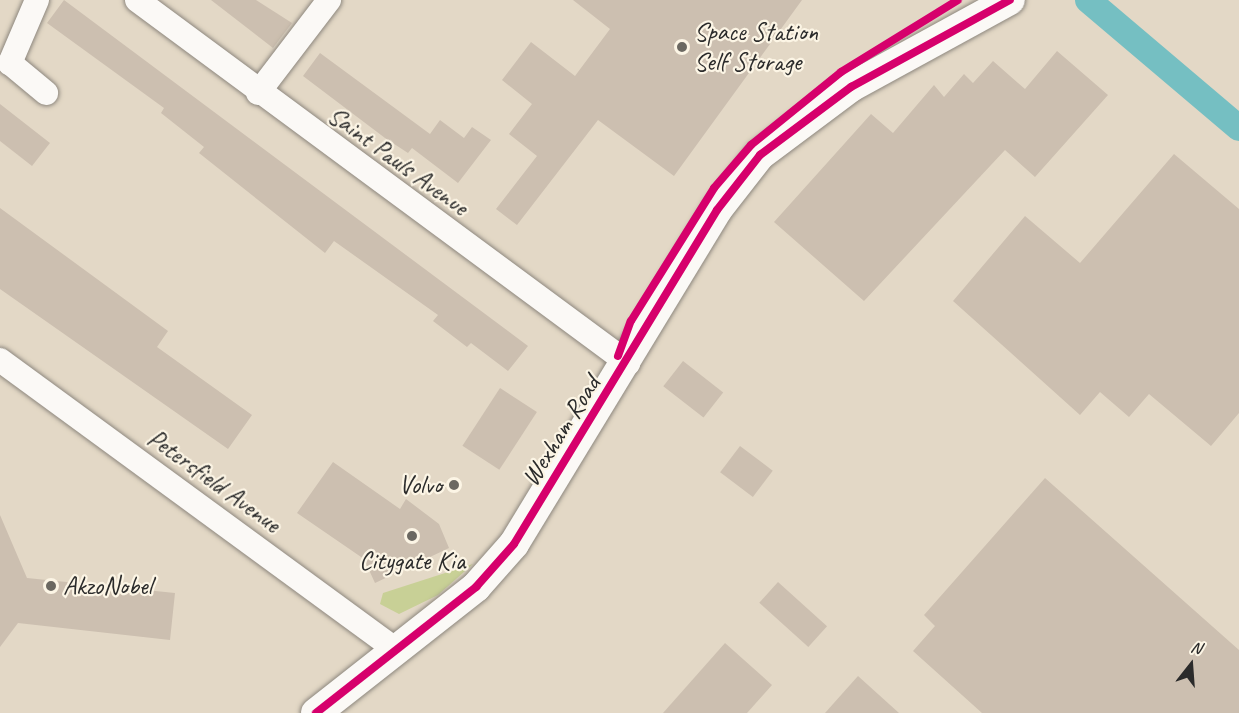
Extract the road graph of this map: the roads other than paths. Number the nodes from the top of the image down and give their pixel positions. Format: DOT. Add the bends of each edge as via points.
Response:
graph roads {
  1 [pos="37,0"];
  2 [pos="137,0"];
  3 [pos="329,0"];
  4 [pos="999,6"];
  5 [pos="46,93"];
  6 [pos="258,93"];
  7 [pos="0,360"];
  8 [pos="628,363"];
  9 [pos="393,648"];
  10 [pos="316,713"];
  1 -- 5 [label="street" via="10,63"];
  2 -- 6 [label="street, Saint Pauls Avenue"];
  3 -- 6 [label="street"];
  4 -- 8 [label="street, Wexham Road" via="851,87 760,155 717,210"];
  6 -- 8 [label="street, Saint Pauls Avenue"];
  7 -- 9 [label="street, Petersfield Avenue"];
  8 -- 9 [label="street, Wexham Road" via="514,544 476,587"];
  9 -- 10 [label="street, Wexham Road"];
}
